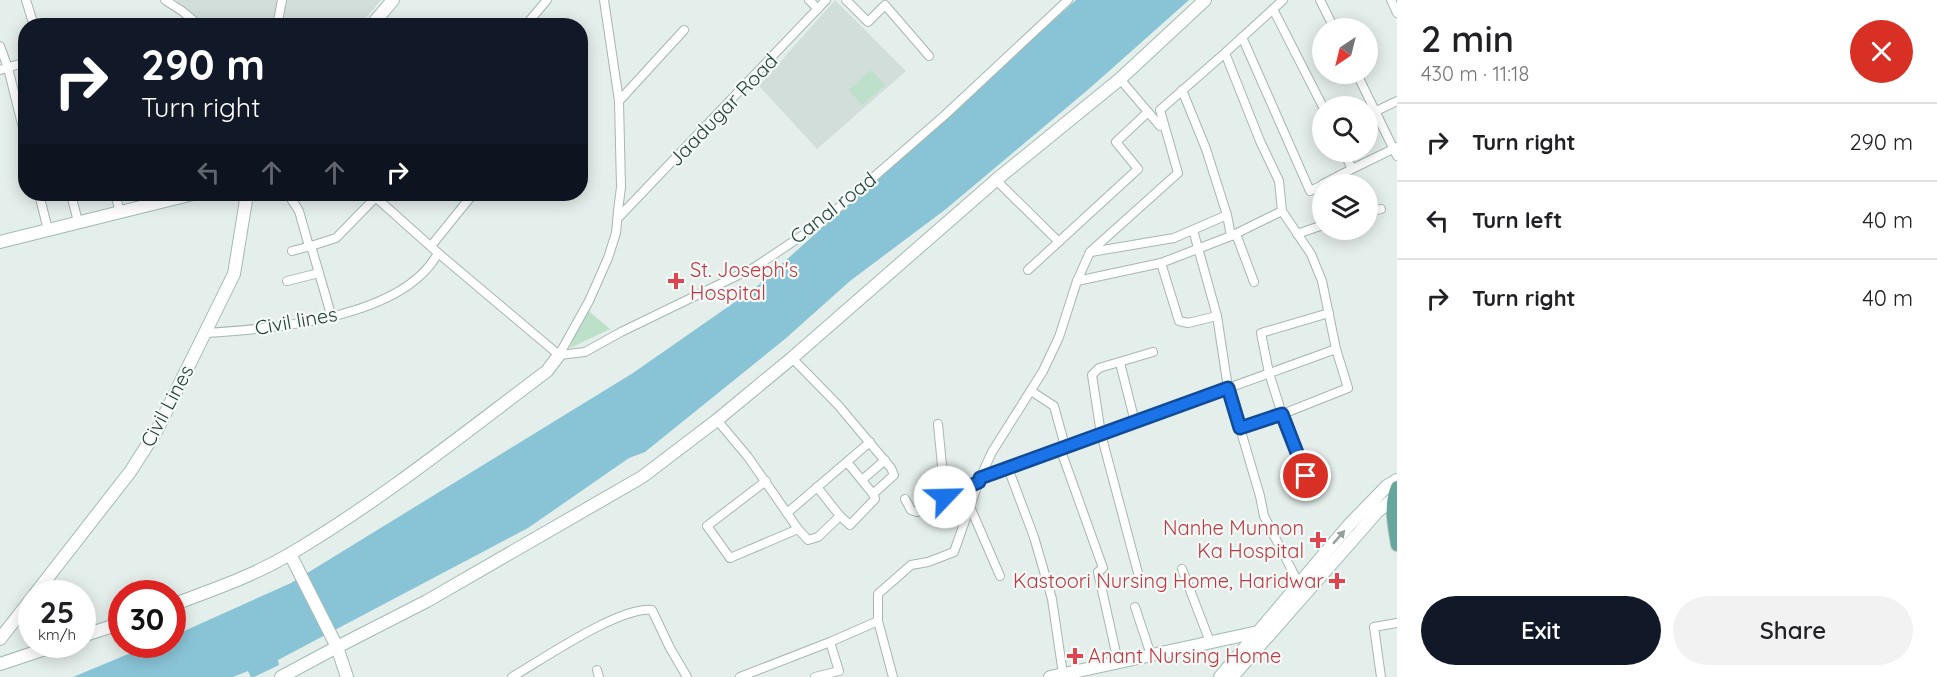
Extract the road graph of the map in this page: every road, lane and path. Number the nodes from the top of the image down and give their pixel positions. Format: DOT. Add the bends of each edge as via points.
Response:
graph roads {
  1 [pos="26,0"];
  2 [pos="165,0"];
  3 [pos="282,0"];
  4 [pos="393,0"];
  5 [pos="546,0"];
  6 [pos="604,0"];
  7 [pos="809,0"];
  8 [pos="826,0"];
  9 [pos="846,0"];
  10 [pos="1068,0"];
  11 [pos="1205,0"];
  12 [pos="1283,0"];
  13 [pos="1320,0"];
  14 [pos="1391,0"];
  15 [pos="818,9"];
  16 [pos="1273,9"];
  17 [pos="1397,13"];
  18 [pos="32,18"];
  19 [pos="191,18"];
  20 [pos="279,18"];
  21 [pos="378,18"];
  22 [pos="531,18"];
  23 [pos="1329,18"];
  24 [pos="684,30"];
  25 [pos="1242,37"];
  26 [pos="0,46"];
  27 [pos="1225,53"];
  28 [pos="929,56"];
  29 [pos="4,69"];
  30 [pos="1119,79"];
  31 [pos="1182,90"];
  32 [pos="1317,96"];
  33 [pos="619,101"];
  34 [pos="1397,102"];
  35 [pos="1378,110"];
  36 [pos="1148,112"];
  37 [pos="18,114"];
  38 [pos="1378,122"];
  39 [pos="1160,126"];
  40 [pos="1396,150"];
  41 [pos="1348,162"];
  42 [pos="1352,170"];
  43 [pos="1344,174"];
  44 [pos="996,180"];
  45 [pos="1312,190"];
  46 [pos="41,201"];
  47 [pos="73,201"];
  48 [pos="117,201"];
  49 [pos="141,201"];
  50 [pos="247,201"];
  51 [pos="293,201"];
  52 [pos="370,201"];
  53 [pos="383,201"];
  54 [pos="468,201"];
  55 [pos="1282,211"];
  56 [pos="120,212"];
  57 [pos="1227,215"];
  58 [pos="618,218"];
  59 [pos="78,222"];
  60 [pos="1312,229"];
  61 [pos="48,230"];
  62 [pos="1192,230"];
  63 [pos="1298,234"];
  64 [pos="1232,236"];
  65 [pos="0,242"];
  66 [pos="1059,242"];
  67 [pos="311,246"];
  68 [pos="435,249"];
  69 [pos="1198,249"];
  70 [pos="292,251"];
  71 [pos="1090,252"];
  72 [pos="1161,263"];
  73 [pos="1028,270"];
  74 [pos="319,273"];
  75 [pos="287,281"];
  76 [pos="1077,281"];
  77 [pos="1254,282"];
  78 [pos="1329,313"];
  79 [pos="1217,316"];
  80 [pos="332,318"];
  81 [pos="205,333"];
  82 [pos="1336,349"];
  83 [pos="1153,352"];
  84 [pos="559,355"];
  85 [pos="792,358"];
  86 [pos="1119,363"];
  87 [pos="1269,373"];
  88 [pos="1228,388"];
  89 [pos="1030,391"];
  90 [pos="1282,414"];
  91 [pos="717,420"];
  92 [pos="1135,422"];
  93 [pos="938,424"];
  94 [pos="1240,428"];
  95 [pos="1101,434"];
  96 [pos="870,442"];
  97 [pos="1062,447"];
  98 [pos="885,460"];
  99 [pos="847,462"];
  100 [pos="1008,468"];
  101 [pos="1306,476"];
  102 [pos="862,480"];
  103 [pos="979,480"];
  104 [pos="1397,480"];
  105 [pos="766,481"];
  106 [pos="817,487"];
  107 [pos="873,494"];
  108 [pos="1395,494"];
  109 [pos="945,497"];
  110 [pos="905,499"];
  111 [pos="971,508"];
  112 [pos="787,513"];
  113 [pos="840,516"];
  114 [pos="798,529"];
  115 [pos="1397,545"];
  116 [pos="290,554"];
  117 [pos="1182,569"];
  118 [pos="1138,573"];
  119 [pos="1000,576"];
  120 [pos="46,580"];
  121 [pos="1301,589"];
  122 [pos="186,600"];
  123 [pos="1135,607"];
  124 [pos="18,616"];
  125 [pos="878,621"];
  126 [pos="1397,623"];
  127 [pos="1263,634"];
  128 [pos="0,639"];
  129 [pos="830,642"];
  130 [pos="1210,642"];
  131 [pos="337,646"];
  132 [pos="1151,655"];
  133 [pos="18,658"];
  134 [pos="1118,662"];
  135 [pos="0,664"];
  136 [pos="1063,674"];
  137 [pos="281,677"];
  138 [pos="347,677"];
  139 [pos="512,677"];
  140 [pos="687,677"];
  141 [pos="740,677"];
  142 [pos="815,677"];
  143 [pos="893,677"];
  144 [pos="1050,677"];
  145 [pos="1220,677"];
  146 [pos="1232,677"];
  147 [pos="1381,677"];
  1 -- 18 [label="street"];
  2 -- 19 [label="street"];
  3 -- 20 [label="street"];
  4 -- 21 [label="street"];
  5 -- 22 [label="street"];
  6 -- 33 [label="street"];
  7 -- 15 [label="street"];
  8 -- 15 [label="street, Jaadugar Road"];
  9 -- 28 [label="street" via="868,22 885,5"];
  10 -- 84 [label="street, Canal road" via="945,115 820,223 755,267 585,352"];
  11 -- 30 [label="street"];
  12 -- 16 [label="street"];
  13 -- 23 [label="street"];
  14 -- 17 [label="street"];
  15 -- 58 [label="street, Jaadugar Road"];
  16 -- 25 [label="street"];
  16 -- 32 [label="street"];
  24 -- 33 [label="street"];
  25 -- 27 [label="street"];
  25 -- 45 [label="street"];
  26 -- 29 [label="street"];
  27 -- 31 [label="street"];
  27 -- 55 [label="street" via="1280,181"];
  29 -- 37 [label="street"];
  30 -- 36 [label="street"];
  30 -- 44 [label="street"];
  31 -- 57 [label="street"];
  31 -- 71 [label="street" via="1160,110 1178,173"];
  33 -- 58 [label="street"];
  34 -- 35 [label="street"];
  36 -- 39 [label="street"];
  36 -- 66 [label="street" via="1116,142 1138,169"];
  38 -- 40 [label="street"];
  40 -- 42 [label="street"];
  41 -- 42 [label="street"];
  42 -- 43 [label="street"];
  44 -- 66 [label="street"];
  44 -- 85 [label="street"];
  46 -- 61 [label="street"];
  47 -- 59 [label="street"];
  48 -- 56 [label="street"];
  49 -- 56 [label="street"];
  50 -- 81 [label="street, Civil Lines" via="234,274"];
  51 -- 67 [label="street"];
  52 -- 67 [label="street" via="336,238"];
  53 -- 68 [label="street"];
  54 -- 68 [label="street, Civil lines"];
  55 -- 63 [label="street"];
  55 -- 64 [label="street"];
  56 -- 59 [label="street"];
  57 -- 62 [label="street"];
  57 -- 64 [label="street"];
  58 -- 84 [label="street" via="608,258"];
  59 -- 61 [label="street"];
  60 -- 63 [label="street"];
  61 -- 65 [label="street"];
  62 -- 69 [label="street"];
  62 -- 71 [label="street" via="1174,238"];
  63 -- 78 [label="street" via="1322,281"];
  64 -- 69 [label="street"];
  64 -- 77 [label="street" via="1236,234"];
  66 -- 73 [label="street"];
  67 -- 70 [label="street"];
  67 -- 74 [label="street"];
  68 -- 80 [label="street, Civil lines" via="432,263 397,292"];
  68 -- 84 [label="street"];
  69 -- 72 [label="street"];
  69 -- 79 [label="street"];
  71 -- 76 [label="street"];
  72 -- 76 [label="street"];
  72 -- 79 [label="street" via="1179,321 1188,323"];
  74 -- 75 [label="street"];
  74 -- 80 [label="street"];
  76 -- 89 [label="street" via="1059,337"];
  78 -- 82 [label="street"];
  78 -- 87 [label="street" via="1261,333"];
  79 -- 88 [label="street"];
  80 -- 81 [label="street, Civil lines"];
  81 -- 120 [label="street, Civil Lines" via="157,430 130,472"];
  82 -- 87 [label="street"];
  82 -- 90 [label="street" via="1348,388"];
  83 -- 86 [label="street"];
  84 -- 116 [label="street" via="547,371 381,495"];
  85 -- 91 [label="street"];
  85 -- 96 [label="street"];
  86 -- 92 [label="street"];
  86 -- 95 [label="street" via="1099,368 1092,375"];
  87 -- 88 [label="street"];
  87 -- 90 [label="street"];
  88 -- 92 [label="street"];
  88 -- 94 [label="street"];
  89 -- 97 [label="street" via="1054,406"];
  89 -- 103 [label="street"];
  90 -- 94 [label="street"];
  90 -- 101 [label="street"];
  91 -- 105 [label="street"];
  91 -- 131 [label="street" via="642,477 427,601"];
  92 -- 95 [label="street"];
  93 -- 109 [label="street"];
  94 -- 121 [label="street" via="1264,516"];
  95 -- 97 [label="street"];
  95 -- 118 [label="street"];
  96 -- 98 [label="street"];
  96 -- 99 [label="street"];
  97 -- 100 [label="street"];
  97 -- 134 [label="street" via="1102,568 1098,572"];
  98 -- 102 [label="street"];
  98 -- 107 [label="street" via="894,475"];
  99 -- 102 [label="street"];
  99 -- 106 [label="street"];
  100 -- 103 [label="street"];
  100 -- 136 [label="street" via="1052,599"];
  102 -- 107 [label="street"];
  103 -- 109 [label="street"];
  103 -- 111 [label="street"];
  121 -- 104 [label="street, one-way" via="1349,525"];
  105 -- 112 [label="street"];
  105 -- 114 [label="street" via="707,526 730,558"];
  106 -- 112 [label="street"];
  106 -- 113 [label="street"];
  107 -- 113 [label="street" via="872,504 850,525"];
  108 -- 115 [label="main road" via="1392,513"];
  108 -- 121 [label="street"];
  109 -- 110 [label="street" via="917,512 911,510"];
  111 -- 119 [label="street"];
  111 -- 125 [label="street" via="954,552 911,565 878,594"];
  112 -- 114 [label="street"];
  113 -- 114 [label="street" via="818,537 808,540"];
  116 -- 122 [label="street" via="246,577"];
  116 -- 131 [label="street"];
  117 -- 130 [label="street"];
  121 -- 127 [label="street"];
  123 -- 132 [label="street"];
  124 -- 128 [label="street"];
  125 -- 129 [label="street"];
  125 -- 143 [label="street"];
  126 -- 147 [label="street" via="1374,627"];
  127 -- 130 [label="street"];
  127 -- 145 [label="street"];
  127 -- 146 [label="street"];
  129 -- 141 [label="street"];
  129 -- 142 [label="street" via="839,670"];
  130 -- 132 [label="street"];
  131 -- 137 [label="street"];
  131 -- 138 [label="street"];
  132 -- 134 [label="street"];
  133 -- 135 [label="street"];
  134 -- 136 [label="street"];
  136 -- 144 [label="street"];
  139 -- 140 [label="street" via="608,621 646,609 652,610"];
}
